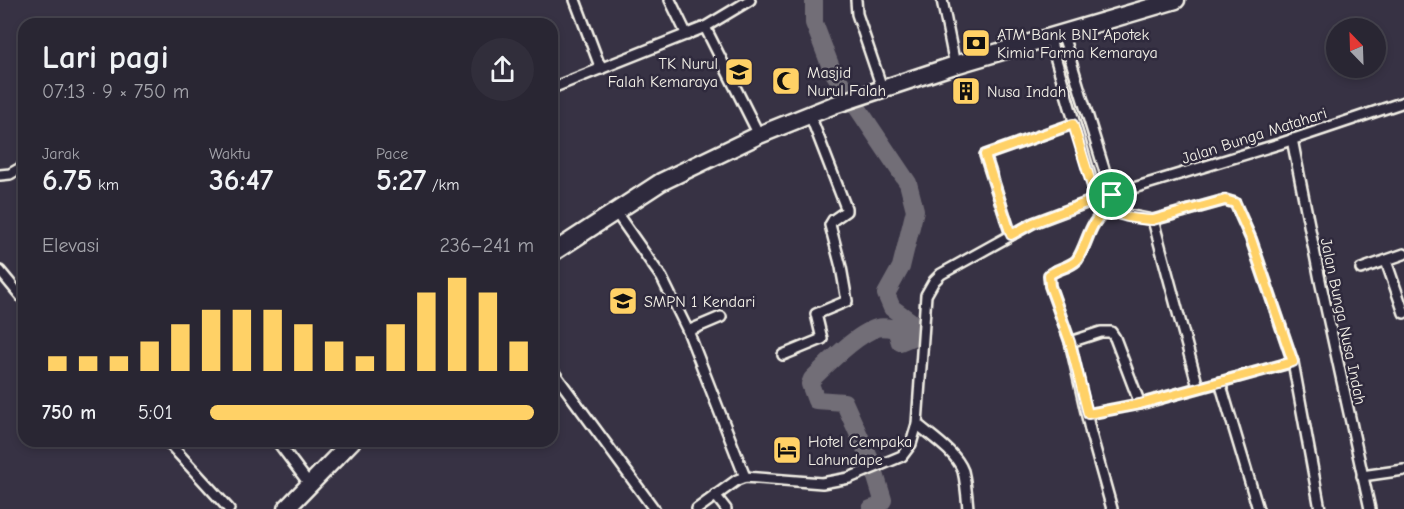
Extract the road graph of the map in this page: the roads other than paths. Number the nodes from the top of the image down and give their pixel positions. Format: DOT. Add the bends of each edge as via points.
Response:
graph roads {
  1 [pos="575,0"];
  2 [pos="670,0"];
  3 [pos="749,0"];
  4 [pos="856,0"];
  5 [pos="942,0"];
  6 [pos="1176,0"];
  7 [pos="705,27"];
  8 [pos="1056,34"];
  9 [pos="687,35"];
  10 [pos="956,65"];
  11 [pos="601,69"];
  12 [pos="558,86"];
  13 [pos="882,88"];
  14 [pos="1404,102"];
  15 [pos="810,115"];
  16 [pos="1073,124"];
  17 [pos="759,135"];
  18 [pos="1292,139"];
  19 [pos="18,169"];
  20 [pos="0,175"];
  21 [pos="1112,195"];
  22 [pos="1096,199"];
  23 [pos="1107,207"];
  24 [pos="615,211"];
  25 [pos="1153,220"];
  26 [pos="1011,235"];
  27 [pos="558,249"];
  28 [pos="1404,254"];
  29 [pos="1386,261"];
  30 [pos="1361,269"];
  31 [pos="0,271"];
  32 [pos="18,293"];
  33 [pos="1404,313"];
  34 [pos="721,317"];
  35 [pos="688,331"];
  36 [pos="1070,342"];
  37 [pos="783,355"];
  38 [pos="1293,362"];
  39 [pos="558,378"];
  40 [pos="1220,382"];
  41 [pos="1198,387"];
  42 [pos="1140,404"];
  43 [pos="1088,414"];
  44 [pos="917,424"];
  45 [pos="172,447"];
  46 [pos="282,447"];
  47 [pos="346,447"];
  48 [pos="1404,470"];
  49 [pos="1362,476"];
  50 [pos="745,477"];
  51 [pos="310,485"];
  52 [pos="715,495"];
  53 [pos="229,509"];
  54 [pos="286,509"];
  55 [pos="654,509"];
  56 [pos="697,509"];
  57 [pos="726,509"];
  58 [pos="968,509"];
  59 [pos="1112,509"];
  60 [pos="1258,509"];
  61 [pos="1320,509"];
  62 [pos="1370,509"];
  1 -- 11 [label="street"];
  2 -- 9 [label="street"];
  3 -- 7 [label="street"];
  4 -- 13 [label="street" via="857,14"];
  5 -- 10 [label="street"];
  6 -- 8 [label="highway"];
  7 -- 9 [label="street"];
  7 -- 17 [label="street"];
  8 -- 10 [label="highway"];
  8 -- 16 [label="street"];
  8 -- 21 [label="street"];
  9 -- 11 [label="street"];
  10 -- 13 [label="highway"];
  11 -- 12 [label="street"];
  13 -- 15 [label="highway"];
  14 -- 18 [label="street, Jalan Bunga Matahari"];
  15 -- 17 [label="highway"];
  15 -- 37 [label="street" via="846,208 830,225 847,301 816,314 822,339"];
  16 -- 22 [label="street"];
  16 -- 26 [label="street" via="985,155"];
  17 -- 24 [label="highway" via="661,182"];
  18 -- 21 [label="street, Jalan Bunga Matahari"];
  18 -- 49 [label="street, Jalan Bunga Nusa Indah"];
  19 -- 20 [label="street"];
  21 -- 22 [label="street, Jalan Bunga Matahari"];
  21 -- 23 [label="street"];
  22 -- 23 [label="street"];
  22 -- 26 [label="street, Jalan Bunga Matahari"];
  23 -- 25 [label="street" via="1124,216"];
  23 -- 36 [label="street" via="1092,225 1074,264 1049,275"];
  24 -- 27 [label="highway"];
  24 -- 35 [label="street" via="662,278"];
  25 -- 38 [label="street" via="1225,200 1235,203"];
  25 -- 41 [label="street"];
  26 -- 44 [label="street, Jalan Bunga Matahari" via="941,274 930,287 922,334"];
  28 -- 29 [label="street"];
  29 -- 30 [label="street"];
  29 -- 33 [label="street"];
  31 -- 32 [label="street"];
  34 -- 35 [label="street"];
  35 -- 50 [label="street"];
  36 -- 42 [label="street" via="1111,332"];
  36 -- 43 [label="street"];
  38 -- 40 [label="street"];
  38 -- 61 [label="street"];
  39 -- 55 [label="street"];
  40 -- 41 [label="street"];
  40 -- 60 [label="street"];
  41 -- 42 [label="street"];
  42 -- 43 [label="street"];
  43 -- 59 [label="street"];
  44 -- 50 [label="street, Jalan Bunga Matahari" via="902,456 849,478 822,483"];
  44 -- 58 [label="street" via="960,466"];
  45 -- 53 [label="street"];
  46 -- 51 [label="street"];
  47 -- 51 [label="highway"];
  48 -- 49 [label="street"];
  49 -- 62 [label="street, Jalan Bunga Nusa Indah"];
  50 -- 52 [label="street"];
  51 -- 54 [label="highway"];
  52 -- 56 [label="street"];
  52 -- 57 [label="street"];
}
